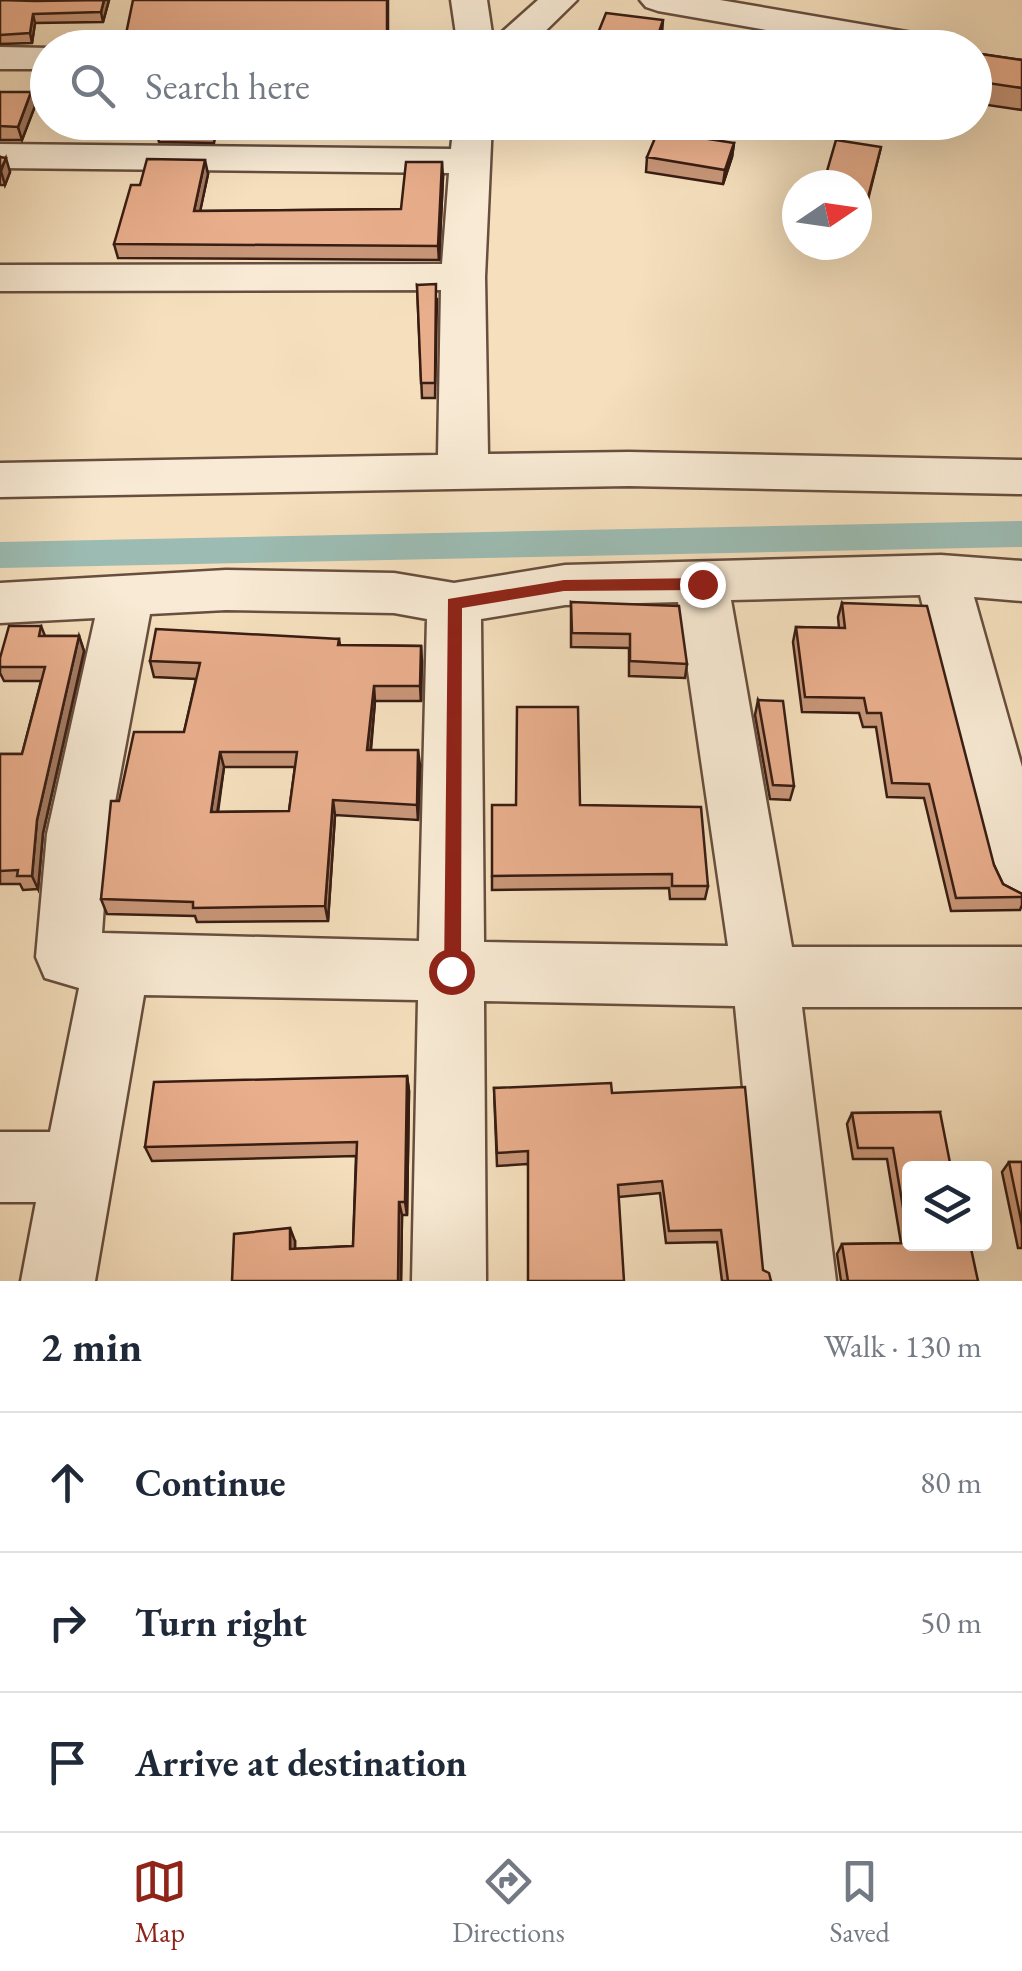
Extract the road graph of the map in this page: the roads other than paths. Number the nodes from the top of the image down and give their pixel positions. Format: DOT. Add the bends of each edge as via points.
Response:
graph roads {
  1 [pos="469,0"];
  2 [pos="558,0"];
  3 [pos="658,0"];
  4 [pos="473,30"];
  5 [pos="526,30"];
  6 [pos="832,30"];
  7 [pos="0,58"];
  8 [pos="30,58"];
  9 [pos="471,142"];
  10 [pos="0,156"];
  11 [pos="463,277"];
  12 [pos="0,278"];
  13 [pos="462,472"];
  14 [pos="1022,476"];
  15 [pos="0,480"];
  16 [pos="941,575"];
  17 [pos="1022,581"];
  18 [pos="702,584"];
  19 [pos="126,598"];
  20 [pos="0,603"];
  21 [pos="454,603"];
  22 [pos="1022,877"];
  23 [pos="116,966"];
  24 [pos="451,971"];
  25 [pos="765,977"];
  26 [pos="1022,977"];
  27 [pos="0,1167"];
  28 [pos="77,1168"];
  29 [pos="58,1281"];
  30 [pos="448,1281"];
  31 [pos="798,1281"];
  1 -- 4 [label="street"];
  2 -- 5 [label="street"];
  3 -- 6 [label="street"];
  7 -- 8 [label="street"];
  9 -- 10 [label="street"];
  9 -- 11 [label="street"];
  11 -- 12 [label="street"];
  11 -- 13 [label="street"];
  13 -- 14 [label="street"];
  13 -- 15 [label="street"];
  16 -- 17 [label="street"];
  16 -- 18 [label="street"];
  16 -- 22 [label="street"];
  18 -- 21 [label="street" via="564,586"];
  18 -- 25 [label="street"];
  19 -- 20 [label="street"];
  19 -- 21 [label="street" via="264,590 394,593"];
  19 -- 23 [label="street" via="78,834 68,957"];
  21 -- 24 [label="street"];
  23 -- 24 [label="street"];
  23 -- 28 [label="street"];
  24 -- 25 [label="street"];
  24 -- 30 [label="street"];
  25 -- 26 [label="street"];
  25 -- 31 [label="street"];
  27 -- 28 [label="street"];
  28 -- 29 [label="street"];
}
